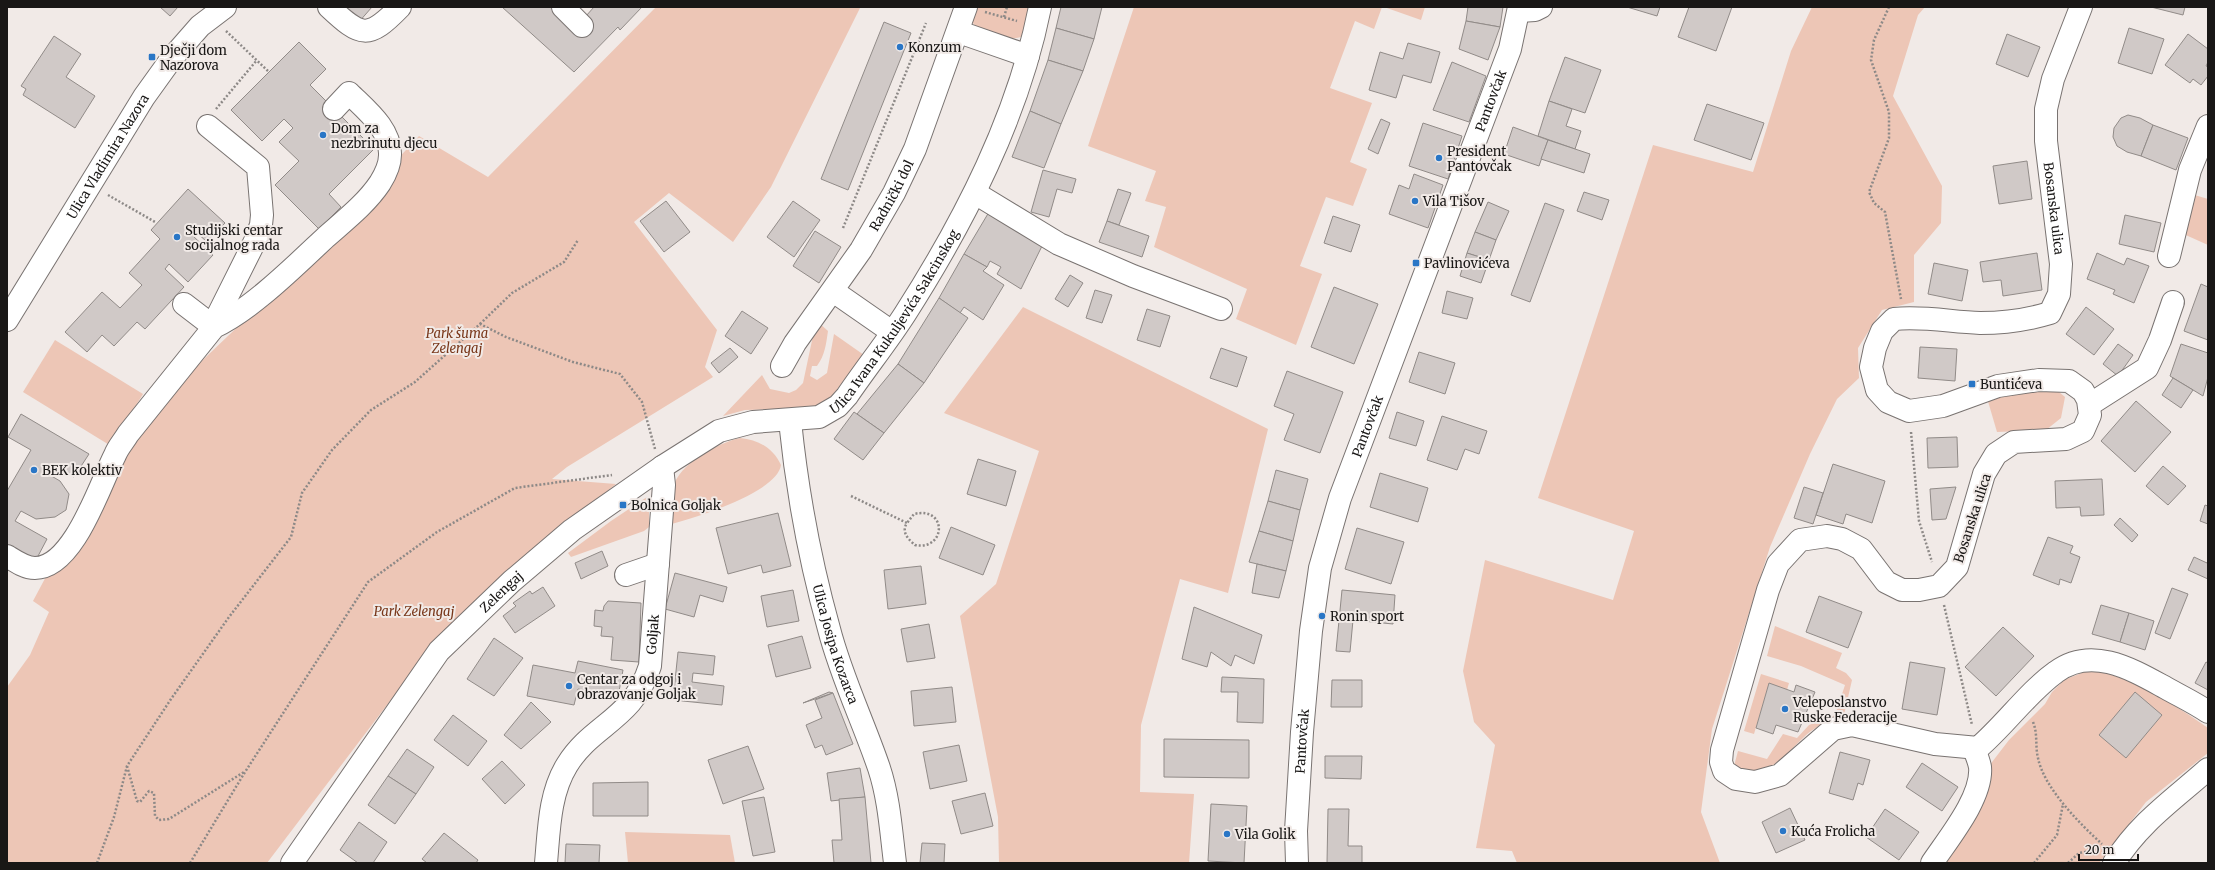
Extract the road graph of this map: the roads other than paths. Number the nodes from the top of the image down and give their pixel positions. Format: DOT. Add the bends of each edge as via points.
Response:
graph roads {
  1 [pos="329,7"];
  2 [pos="400,7"];
  3 [pos="563,7"];
  4 [pos="966,7"];
  5 [pos="1541,7"];
  6 [pos="2081,7"];
  7 [pos="1519,9"];
  8 [pos="224,17"];
  9 [pos="1038,17"];
  10 [pos="582,26"];
  11 [pos="959,32"];
  12 [pos="1028,56"];
  13 [pos="334,109"];
  14 [pos="208,126"];
  15 [pos="2208,126"];
  16 [pos="975,193"];
  17 [pos="2169,256"];
  18 [pos="833,291"];
  19 [pos="2173,302"];
  20 [pos="184,304"];
  21 [pos="1221,309"];
  22 [pos="7,320"];
  23 [pos="214,327"];
  24 [pos="892,332"];
  25 [pos="782,366"];
  26 [pos="2089,405"];
  27 [pos="790,421"];
  28 [pos="659,460"];
  29 [pos="7,556"];
  30 [pos="658,564"];
  31 [pos="626,575"];
  32 [pos="2208,712"];
  33 [pos="1974,741"];
  34 [pos="2208,769"];
  35 [pos="2107,853"];
  36 [pos="292,863"];
  37 [pos="546,863"];
  38 [pos="895,863"];
  39 [pos="1297,863"];
  40 [pos="1932,863"];
  1 -- 2 [label="street" via="354,29 367,31 387,21"];
  3 -- 10 [label="street"];
  4 -- 11 [label="street, Radnički dol"];
  5 -- 7 [label="street" via="1535,10"];
  6 -- 26 [label="street, Bosanska ulica" via="2053,79 2046,109 2046,141 2061,264 2059,294 2050,313 2026,320 1980,323 1923,317 1894,319 1882,331 1871,367 1877,390 1888,402 1909,411 1943,406 1998,386 2039,380 2069,381 2083,391"];
  7 -- 39 [label="street, Pantovčak" via="1510,49 1340,498 1320,568 1311,631 1302,732 1296,832"];
  8 -- 22 [label="street, Ulica Vladimira Nazora" via="200,26 172,58 144,98"];
  9 -- 12 [label="street, Ulica Ivana Kukuljevića Sakcinskog"];
  11 -- 12 [label="street"];
  11 -- 18 [label="street, Radnički dol" via="915,149 894,193 861,250"];
  12 -- 16 [label="street, Ulica Ivana Kukuljevića Sakcinskog" via="1004,124"];
  13 -- 23 [label="street" via="349,93 378,122 387,138 390,155 381,182 356,210 283,277 228,320"];
  14 -- 23 [label="street" via="258,167 262,215 255,240"];
  15 -- 17 [label="street" via="2190,170"];
  16 -- 21 [label="street" via="1059,244 1133,276"];
  16 -- 24 [label="street, Ulica Ivana Kukuljevića Sakcinskog"];
  18 -- 24 [label="street"];
  18 -- 25 [label="street, Radnički dol" via="795,343"];
  19 -- 26 [label="street" via="2147,368"];
  20 -- 23 [label="street"];
  23 -- 29 [label="street" via="115,453 77,535 68,548 58,559 43,567 22,565"];
  24 -- 27 [label="street, Ulica Ivana Kukuljevića Sakcinskog" via="838,406 819,417"];
  26 -- 33 [label="street, Bosanska ulica" via="2090,415 2083,431 2066,439 2014,442 1996,454 1984,474 1957,567 1939,586 1902,590 1886,582 1861,549 1842,539 1827,536 1800,540 1789,550 1778,564 1768,590 1722,750 1721,762 1724,771 1736,779 1755,782 1780,775 1833,730 1852,725 1935,744"];
  27 -- 28 [label="street, Zelengaj" via="753,422 719,431"];
  27 -- 38 [label="street, Ulica Josipa Kozarca" via="799,494 829,629 852,700 879,769 889,809"];
  28 -- 30 [label="street, Goljak" via="664,485"];
  28 -- 36 [label="street, Zelengaj" via="512,581 439,651"];
  30 -- 31 [label="street"];
  30 -- 37 [label="street, Goljak" via="650,666 645,683 623,712 583,745 567,765 556,792"];
  32 -- 33 [label="street" via="2131,670 2112,662 2092,660 2071,663 2056,671 1994,734"];
  33 -- 40 [label="street" via="1980,767 1975,792 1965,814"];
  34 -- 35 [label="street"];
}
